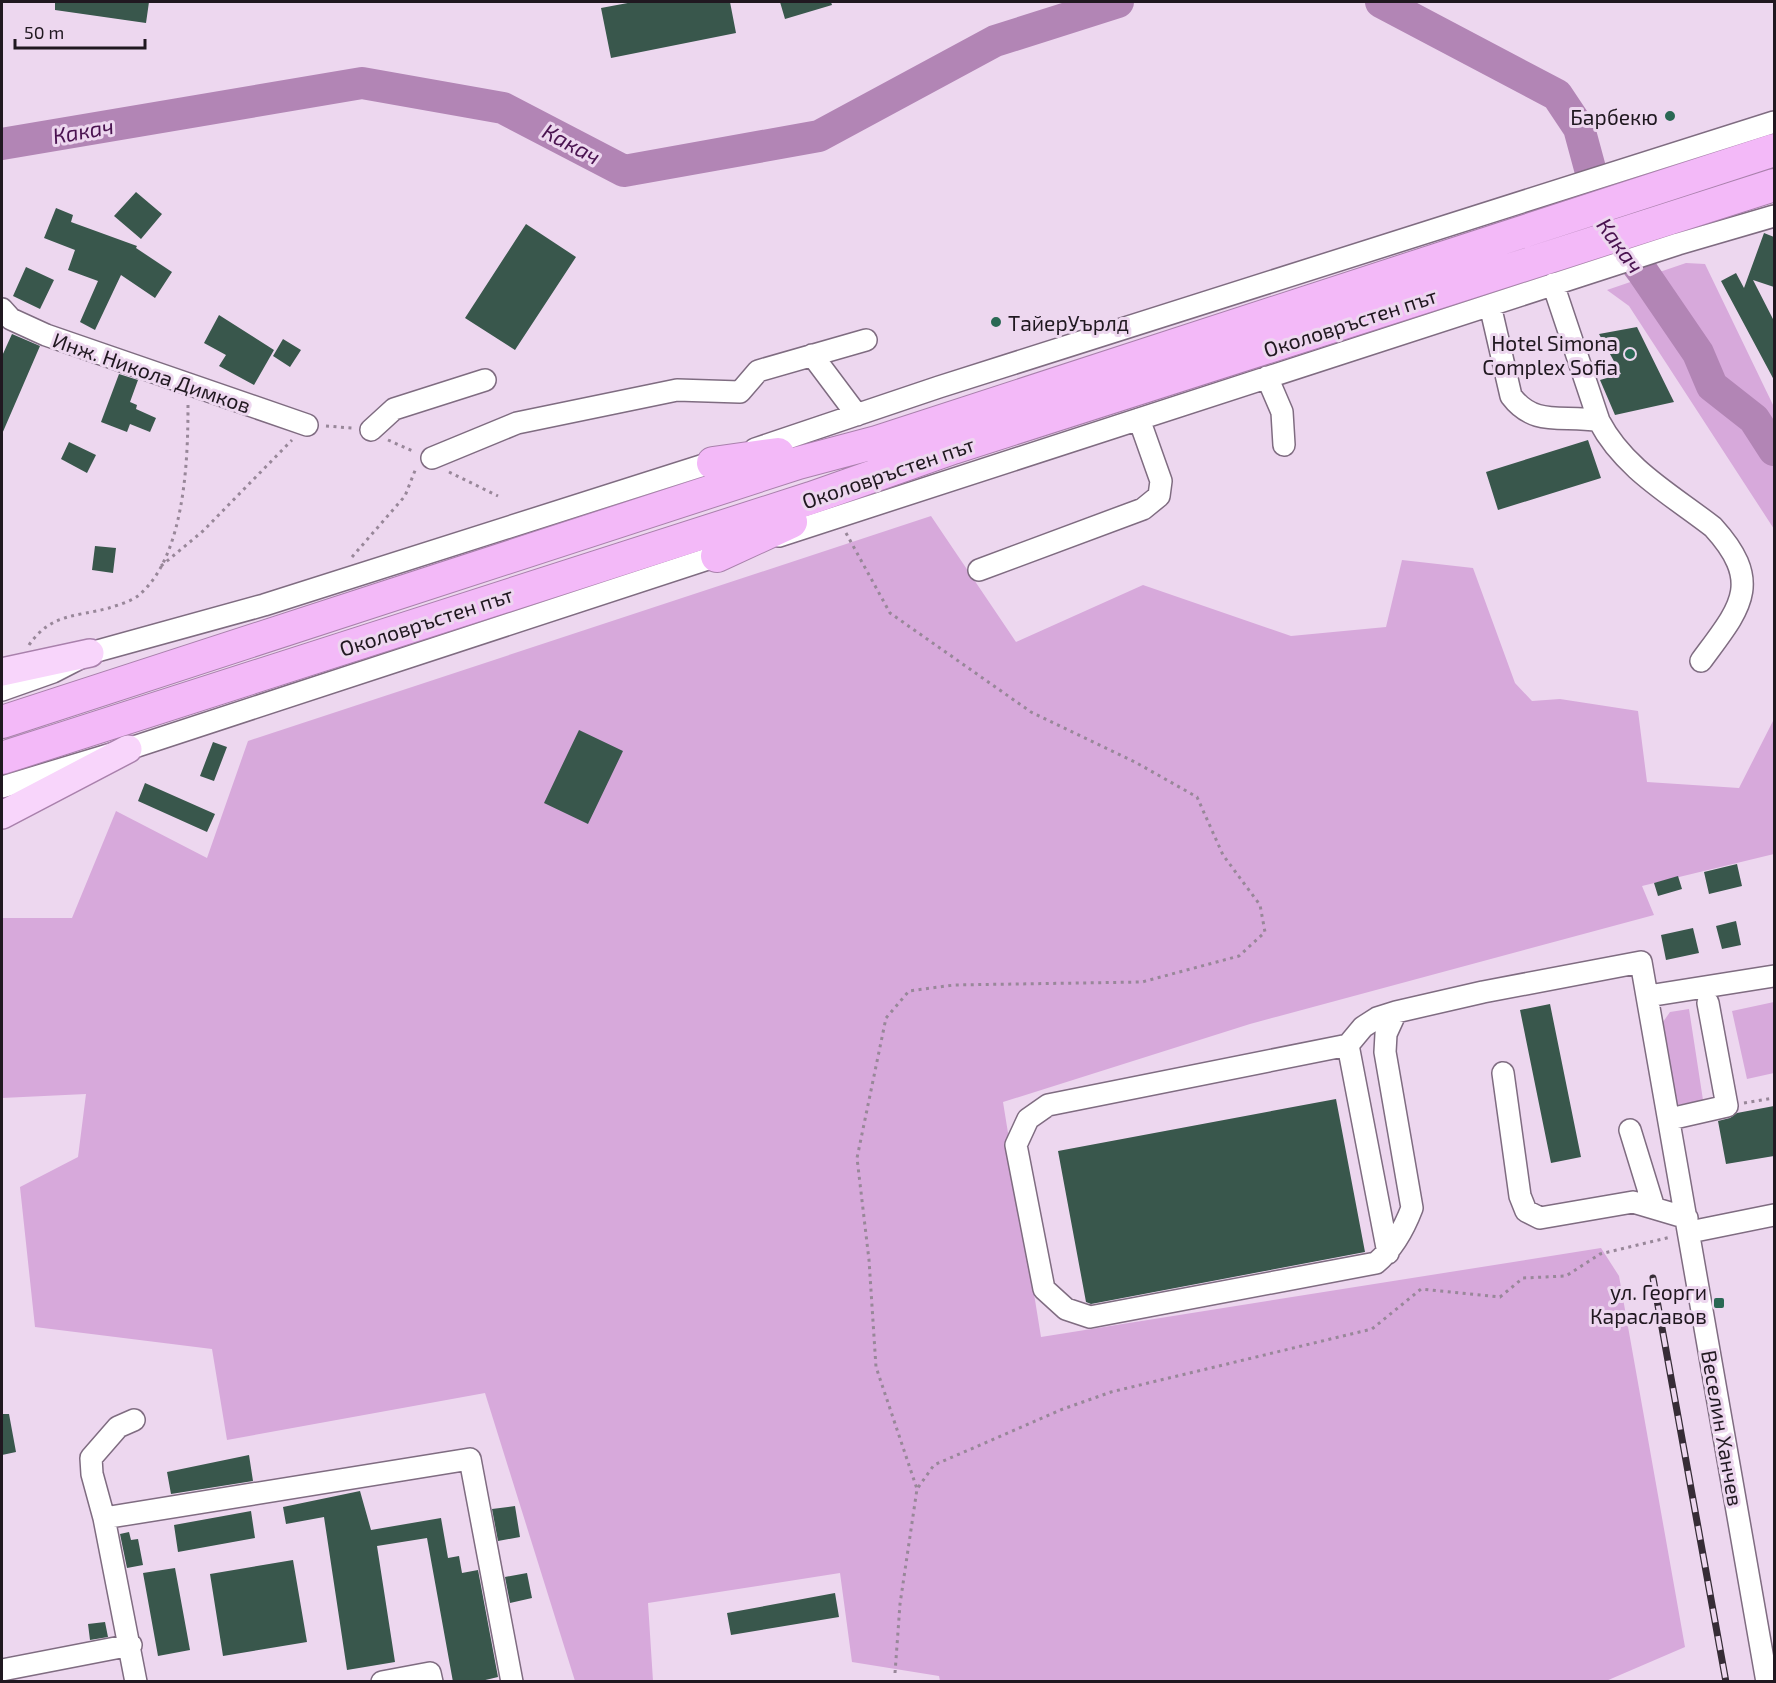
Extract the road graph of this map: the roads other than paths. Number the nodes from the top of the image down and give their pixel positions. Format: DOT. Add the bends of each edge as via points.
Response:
graph roads {
  1 [pos="1774,122"];
  2 [pos="1774,150"];
  3 [pos="1646,177"];
  4 [pos="1774,185"];
  5 [pos="1564,204"];
  6 [pos="1774,216"];
  7 [pos="1672,232"];
  8 [pos="1591,259"];
  9 [pos="1553,285"];
  10 [pos="1490,305"];
  11 [pos="2,309"];
  12 [pos="866,340"];
  13 [pos="812,356"];
  14 [pos="1267,378"];
  15 [pos="485,380"];
  16 [pos="857,415"];
  17 [pos="1139,419"];
  18 [pos="1599,421"];
  19 [pos="307,425"];
  20 [pos="371,430"];
  21 [pos="877,442"];
  22 [pos="1284,445"];
  23 [pos="953,448"];
  24 [pos="426,456"];
  25 [pos="713,463"];
  26 [pos="717,556"];
  27 [pos="980,570"];
  28 [pos="90,653"];
  29 [pos="1701,661"];
  30 [pos="2,672"];
  31 [pos="2,690"];
  32 [pos="2,722"];
  33 [pos="128,749"];
  34 [pos="2,758"];
  35 [pos="2,787"];
  36 [pos="2,815"];
  37 [pos="1774,976"];
  38 [pos="1648,996"];
  39 [pos="1708,1003"];
  40 [pos="1396,1012"];
  41 [pos="1348,1045"];
  42 [pos="1503,1073"];
  43 [pos="1670,1119"];
  44 [pos="1630,1130"];
  45 [pos="1654,1208"];
  46 [pos="1774,1215"];
  47 [pos="1688,1225"];
  48 [pos="1388,1253"];
  49 [pos="134,1419"];
  50 [pos="104,1518"];
  51 [pos="131,1645"];
  52 [pos="2,1670"];
  53 [pos="136,1682"];
  54 [pos="382,1682"];
  55 [pos="432,1682"];
  56 [pos="512,1682"];
  57 [pos="1767,1682"];
  1 -- 3 [label="street"];
  2 -- 3 [label="highway, Околовръстен път"];
  3 -- 5 [label="highway, Околовръстен път"];
  4 -- 7 [label="highway, Околовръстен път"];
  5 -- 16 [label="street"];
  5 -- 21 [label="highway, Околовръстен път"];
  6 -- 7 [label="street"];
  7 -- 8 [label="highway, Околовръстен път"];
  8 -- 9 [label="street"];
  8 -- 23 [label="highway, Околовръстен път"];
  9 -- 10 [label="street"];
  9 -- 18 [label="street"];
  10 -- 14 [label="street"];
  10 -- 18 [label="street" via="1511,396 1518,405 1545,418"];
  11 -- 19 [label="street, Инж. Никола Димков" via="11,319 46,335"];
  12 -- 13 [label="street"];
  13 -- 16 [label="street"];
  13 -- 24 [label="street" via="758,371 740,392 677,390 517,423"];
  14 -- 17 [label="street"];
  14 -- 22 [label="street" via="1282,412"];
  15 -- 20 [label="street" via="394,409"];
  16 -- 25 [label="street"];
  17 -- 26 [label="street"];
  17 -- 27 [label="street" via="1161,481 1159,496 1143,509"];
  18 -- 29 [label="street" via="1625,459 1713,527 1733,554 1743,583 1739,607"];
  21 -- 25 [label="highway"];
  21 -- 32 [label="highway, Околовръстен път" via="798,463"];
  23 -- 26 [label="highway"];
  23 -- 34 [label="highway, Околовръстен път" via="811,498"];
  25 -- 28 [label="street" via="264,605"];
  26 -- 33 [label="street"];
  28 -- 30 [label="main road"];
  28 -- 31 [label="street" via="53,672"];
  33 -- 35 [label="street"];
  33 -- 36 [label="main road"];
  37 -- 38 [label="street"];
  38 -- 40 [label="street, Веселин Ханчев" via="1641,962"];
  38 -- 43 [label="street, Веселин Ханчев"];
  39 -- 43 [label="street" via="1727,1106"];
  40 -- 41 [label="street" via="1363,1027"];
  40 -- 48 [label="street" via="1386,1034 1385,1052 1413,1208"];
  41 -- 48 [label="street"];
  41 -- 48 [label="street" via="1048,1105 1028,1119 1016,1145 1044,1289 1066,1309 1090,1317 1376,1263"];
  42 -- 45 [label="street" via="1520,1196 1526,1210 1540,1218 1633,1202"];
  43 -- 47 [label="street, Веселин Ханчев"];
  44 -- 45 [label="street"];
  45 -- 47 [label="street"];
  46 -- 47 [label="street"];
  47 -- 57 [label="street, Веселин Ханчев"];
  49 -- 50 [label="street" via="118,1427 91,1458"];
  50 -- 51 [label="street"];
  50 -- 56 [label="street" via="470,1459"];
  51 -- 52 [label="street"];
  51 -- 53 [label="street"];
  54 -- 55 [label="street" via="430,1673"];
}
